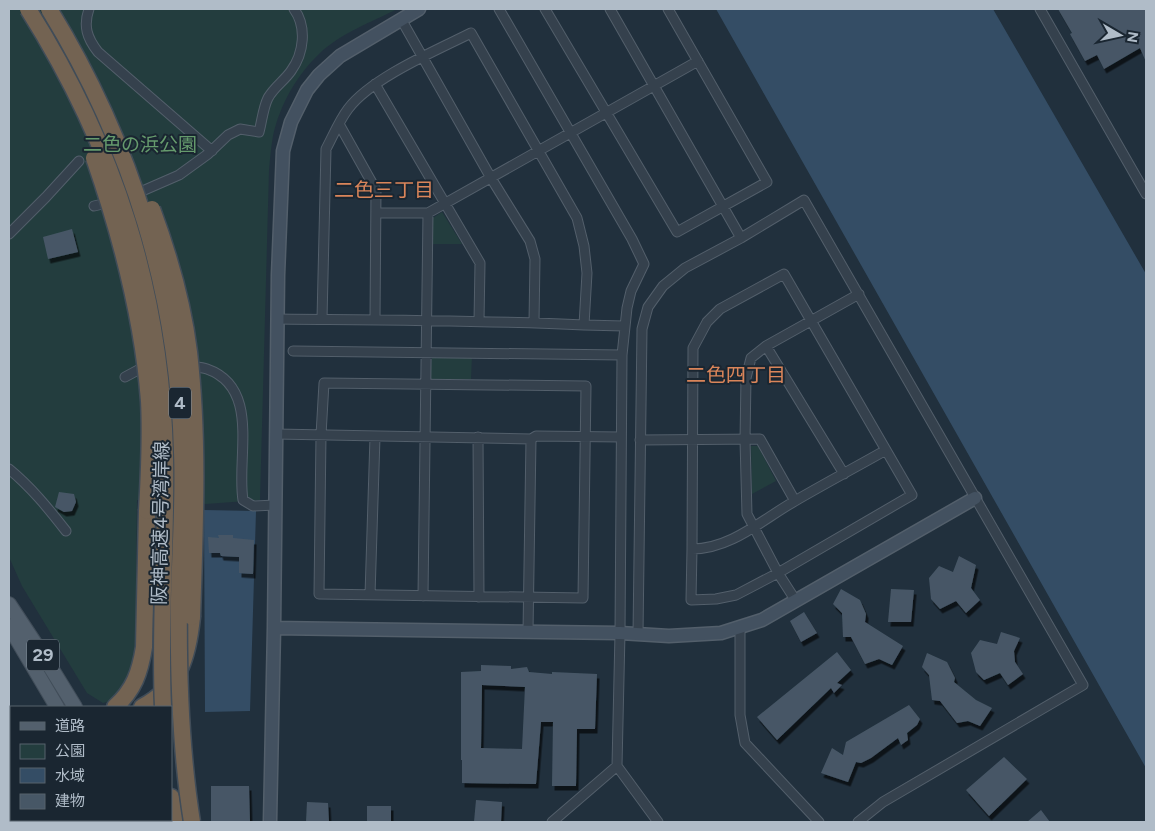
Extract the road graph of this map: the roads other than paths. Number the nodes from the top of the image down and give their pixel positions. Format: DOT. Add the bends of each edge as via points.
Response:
graph roads {
  1 [pos="23,9"];
  2 [pos="28,9"];
  3 [pos="49,9"];
  4 [pos="89,9"];
  5 [pos="419,9"];
  6 [pos="499,9"];
  7 [pos="545,9"];
  8 [pos="610,9"];
  9 [pos="668,9"];
  10 [pos="1040,9"];
  11 [pos="297,10"];
  12 [pos="401,19"];
  13 [pos="422,58"];
  14 [pos="698,61"];
  15 [pos="80,64"];
  16 [pos="375,84"];
  17 [pos="654,86"];
  18 [pos="606,112"];
  19 [pos="339,124"];
  20 [pos="570,132"];
  21 [pos="212,151"];
  22 [pos="537,151"];
  23 [pos="79,161"];
  24 [pos="491,178"];
  25 [pos="1146,194"];
  26 [pos="444,204"];
  27 [pos="94,206"];
  28 [pos="723,206"];
  29 [pos="376,213"];
  30 [pos="428,213"];
  31 [pos="9,234"];
  32 [pos="741,238"];
  33 [pos="859,294"];
  34 [pos="277,319"];
  35 [pos="322,320"];
  36 [pos="375,320"];
  37 [pos="479,320"];
  38 [pos="812,320"];
  39 [pos="426,321"];
  40 [pos="534,322"];
  41 [pos="584,325"];
  42 [pos="624,326"];
  43 [pos="766,346"];
  44 [pos="293,351"];
  45 [pos="426,352"];
  46 [pos="622,355"];
  47 [pos="124,376"];
  48 [pos="426,384"];
  49 [pos="276,434"];
  50 [pos="321,435"];
  51 [pos="375,436"];
  52 [pos="425,437"];
  53 [pos="478,437"];
  54 [pos="585,437"];
  55 [pos="621,437"];
  56 [pos="531,439"];
  57 [pos="693,439"];
  58 [pos="640,440"];
  59 [pos="745,440"];
  60 [pos="886,450"];
  61 [pos="9,469"];
  62 [pos="844,474"];
  63 [pos="976,498"];
  64 [pos="794,501"];
  65 [pos="276,505"];
  66 [pos="752,527"];
  67 [pos="66,531"];
  68 [pos="692,549"];
  69 [pos="778,573"];
  70 [pos="370,595"];
  71 [pos="422,596"];
  72 [pos="9,597"];
  73 [pos="479,597"];
  74 [pos="530,598"];
  75 [pos="796,602"];
  76 [pos="9,604"];
  77 [pos="274,628"];
  78 [pos="740,628"];
  79 [pos="528,632"];
  80 [pos="620,633"];
  81 [pos="15,634"];
  82 [pos="638,634"];
  83 [pos="56,706"];
  84 [pos="74,706"];
  85 [pos="116,706"];
  86 [pos="144,706"];
  87 [pos="163,706"];
  88 [pos="617,766"];
  89 [pos="172,803"];
  90 [pos="175,822"];
  91 [pos="192,822"];
  92 [pos="270,822"];
  93 [pos="552,822"];
  94 [pos="658,822"];
  95 [pos="819,822"];
  96 [pos="858,822"];
  1 -- 85 [label="highway, bridge" via="66,86 86,134 124,260 140,332 149,401 150,440 144,647 133,687"];
  2 -- 87 [label="highway, 阪神高速4号湾岸線 / 4, bridge" via="72,85 102,149 142,270 152,316 165,455"];
  3 -- 15 [label="highway, 阪神高速4号湾岸線 / 4, bridge"];
  4 -- 21 [label="street" via="85,26 91,44"];
  5 -- 12 [label="street"];
  6 -- 20 [label="street"];
  7 -- 18 [label="street"];
  8 -- 17 [label="street"];
  9 -- 14 [label="street"];
  10 -- 25 [label="street"];
  11 -- 21 [label="street" via="303,30 297,60 274,88 259,132 240,129"];
  12 -- 13 [label="street"];
  12 -- 34 [label="street" via="329,65 308,90 291,122 282,165"];
  13 -- 16 [label="street"];
  13 -- 22 [label="street" via="471,33"];
  13 -- 24 [label="street"];
  14 -- 17 [label="street"];
  14 -- 28 [label="street" via="767,182"];
  15 -- 86 [label="highway, bridge" via="115,123 148,197 174,275 188,350 196,456 189,646 175,677 164,691"];
  15 -- 91 [label="highway, 阪神高速4号湾岸線 / 4, bridge" via="104,111 143,211 169,314 176,358 182,454 178,652 183,755"];
  16 -- 19 [label="street" via="349,108"];
  16 -- 26 [label="street"];
  17 -- 18 [label="street"];
  17 -- 28 [label="street"];
  18 -- 20 [label="street"];
  18 -- 28 [label="street" via="677,232"];
  19 -- 29 [label="street" via="376,190"];
  19 -- 35 [label="street" via="326,149"];
  20 -- 22 [label="street"];
  20 -- 42 [label="street" via="644,264 631,291"];
  21 -- 27 [label="street" via="179,175 124,199"];
  22 -- 24 [label="street"];
  22 -- 41 [label="street" via="577,218 587,273"];
  23 -- 31 [label="street"];
  24 -- 26 [label="street"];
  24 -- 40 [label="street" via="530,241 535,259"];
  26 -- 30 [label="street"];
  26 -- 37 [label="street" via="480,263"];
  28 -- 32 [label="street"];
  29 -- 30 [label="street"];
  29 -- 36 [label="street"];
  30 -- 39 [label="street"];
  32 -- 33 [label="street" via="804,200"];
  32 -- 58 [label="street" via="685,268 663,286 648,306 642,329"];
  33 -- 38 [label="street"];
  33 -- 63 [label="street"];
  34 -- 35 [label="street"];
  34 -- 49 [label="street"];
  35 -- 36 [label="street"];
  36 -- 39 [label="street"];
  37 -- 39 [label="street"];
  37 -- 40 [label="street"];
  38 -- 43 [label="street"];
  38 -- 57 [label="street" via="784,274 720,309 707,322 693,348"];
  38 -- 60 [label="street"];
  39 -- 45 [label="street"];
  40 -- 41 [label="street"];
  41 -- 42 [label="street"];
  42 -- 46 [label="street"];
  43 -- 59 [label="street" via="751,358 746,378"];
  43 -- 62 [label="street"];
  44 -- 45 [label="street"];
  45 -- 46 [label="street"];
  45 -- 48 [label="street"];
  46 -- 55 [label="street"];
  47 -- 65 [label="street" via="138,370 187,365 207,369 227,381 238,400 243,424 243,500 253,506"];
  48 -- 50 [label="street" via="324,383"];
  48 -- 52 [label="street"];
  48 -- 54 [label="street" via="586,386"];
  49 -- 50 [label="street"];
  49 -- 65 [label="street"];
  50 -- 51 [label="street"];
  50 -- 70 [label="street" via="319,594"];
  51 -- 52 [label="street"];
  51 -- 70 [label="street"];
  52 -- 53 [label="street"];
  52 -- 71 [label="street"];
  53 -- 56 [label="street"];
  53 -- 73 [label="street"];
  54 -- 55 [label="street"];
  54 -- 56 [label="street" via="536,436"];
  54 -- 74 [label="street" via="583,598"];
  55 -- 80 [label="street"];
  56 -- 74 [label="street"];
  57 -- 58 [label="street"];
  57 -- 59 [label="street"];
  57 -- 68 [label="street"];
  58 -- 82 [label="street"];
  59 -- 64 [label="street" via="760,439"];
  59 -- 66 [label="street" via="747,514"];
  60 -- 62 [label="street"];
  60 -- 69 [label="street" via="912,495"];
  61 -- 67 [label="street" via="47,506"];
  62 -- 64 [label="street"];
  63 -- 75 [label="street"];
  63 -- 96 [label="street" via="1083,685 883,802"];
  64 -- 66 [label="street"];
  65 -- 77 [label="street"];
  66 -- 68 [label="street" via="730,540 708,548"];
  66 -- 69 [label="street"];
  68 -- 69 [label="street" via="690,600 736,595"];
  69 -- 75 [label="street"];
  70 -- 71 [label="street"];
  71 -- 73 [label="street"];
  72 -- 81 [label="street"];
  73 -- 74 [label="street"];
  74 -- 79 [label="street"];
  75 -- 78 [label="street"];
  76 -- 81 [label="main road, 29"];
  77 -- 79 [label="street"];
  77 -- 92 [label="street"];
  78 -- 82 [label="street" via="721,633"];
  78 -- 95 [label="street" via="740,715 745,743"];
  79 -- 80 [label="street"];
  80 -- 82 [label="street"];
  80 -- 88 [label="street"];
  81 -- 83 [label="main road, 29"];
  81 -- 84 [label="main road, 29"];
  88 -- 93 [label="street"];
  88 -- 94 [label="street"];
  89 -- 90 [label="highway"];
}
